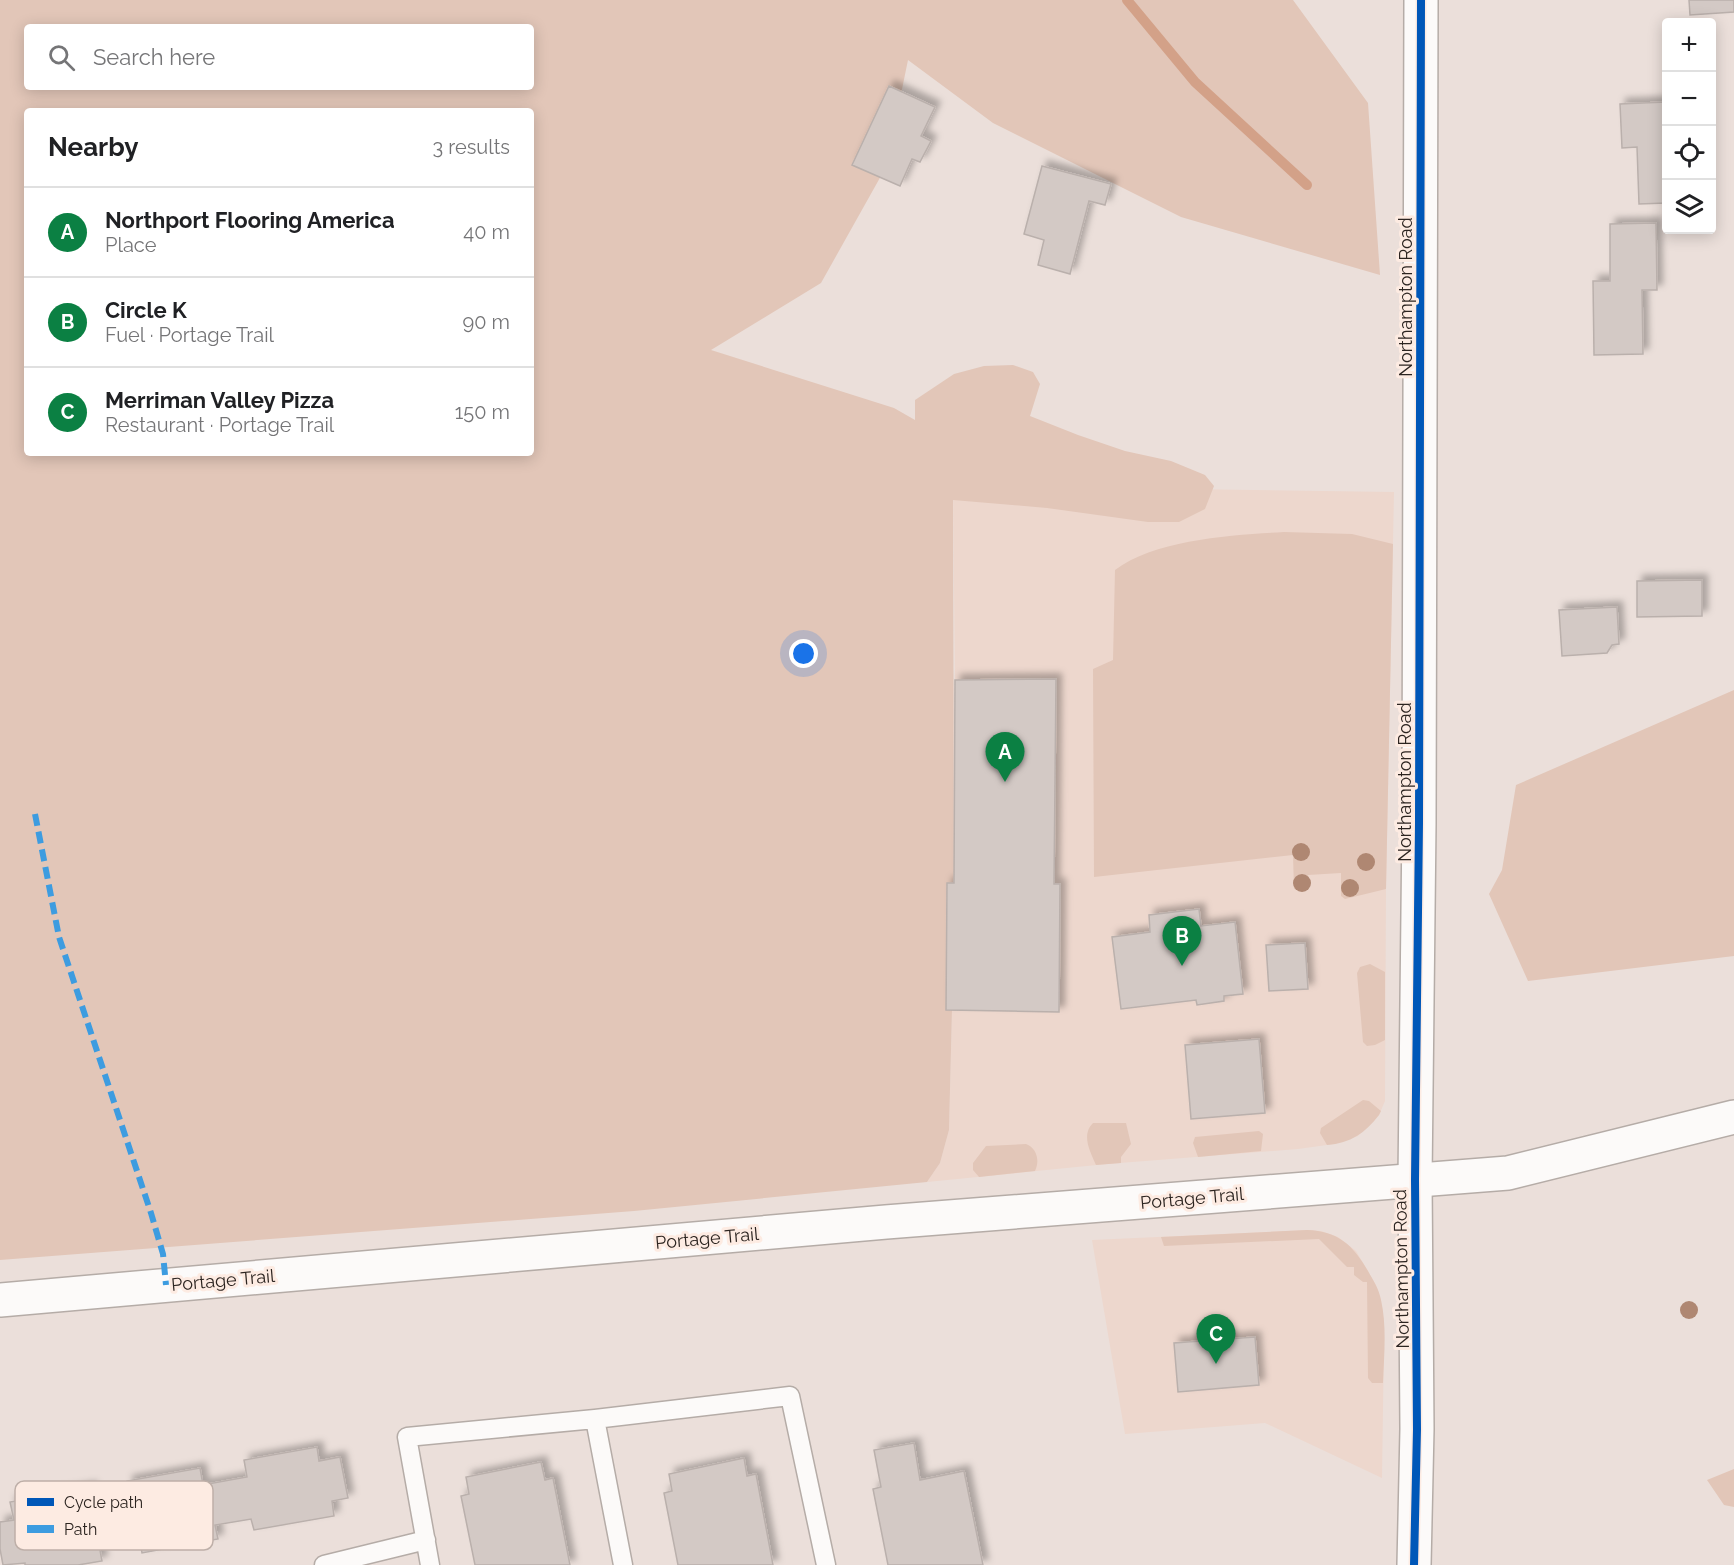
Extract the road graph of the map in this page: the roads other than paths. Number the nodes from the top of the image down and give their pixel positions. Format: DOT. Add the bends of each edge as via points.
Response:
graph roads {
  1 [pos="1420,0"];
  2 [pos="1734,1117"];
  3 [pos="1415,1180"];
  4 [pos="0,1300"];
  5 [pos="596,1419"];
  6 [pos="426,1540"];
  7 [pos="324,1565"];
  8 [pos="430,1565"];
  9 [pos="623,1565"];
  10 [pos="826,1565"];
  11 [pos="1414,1565"];
  1 -- 3 [label="main road, Northampton Road"];
  2 -- 3 [label="main road, Portage Trail" via="1508,1173"];
  3 -- 4 [label="main road, Portage Trail" via="896,1221"];
  3 -- 11 [label="main road, Northampton Road"];
  5 -- 6 [label="lane" via="407,1437"];
  5 -- 9 [label="lane"];
  5 -- 10 [label="lane" via="790,1396"];
  6 -- 7 [label="lane"];
  6 -- 8 [label="lane"];
}
